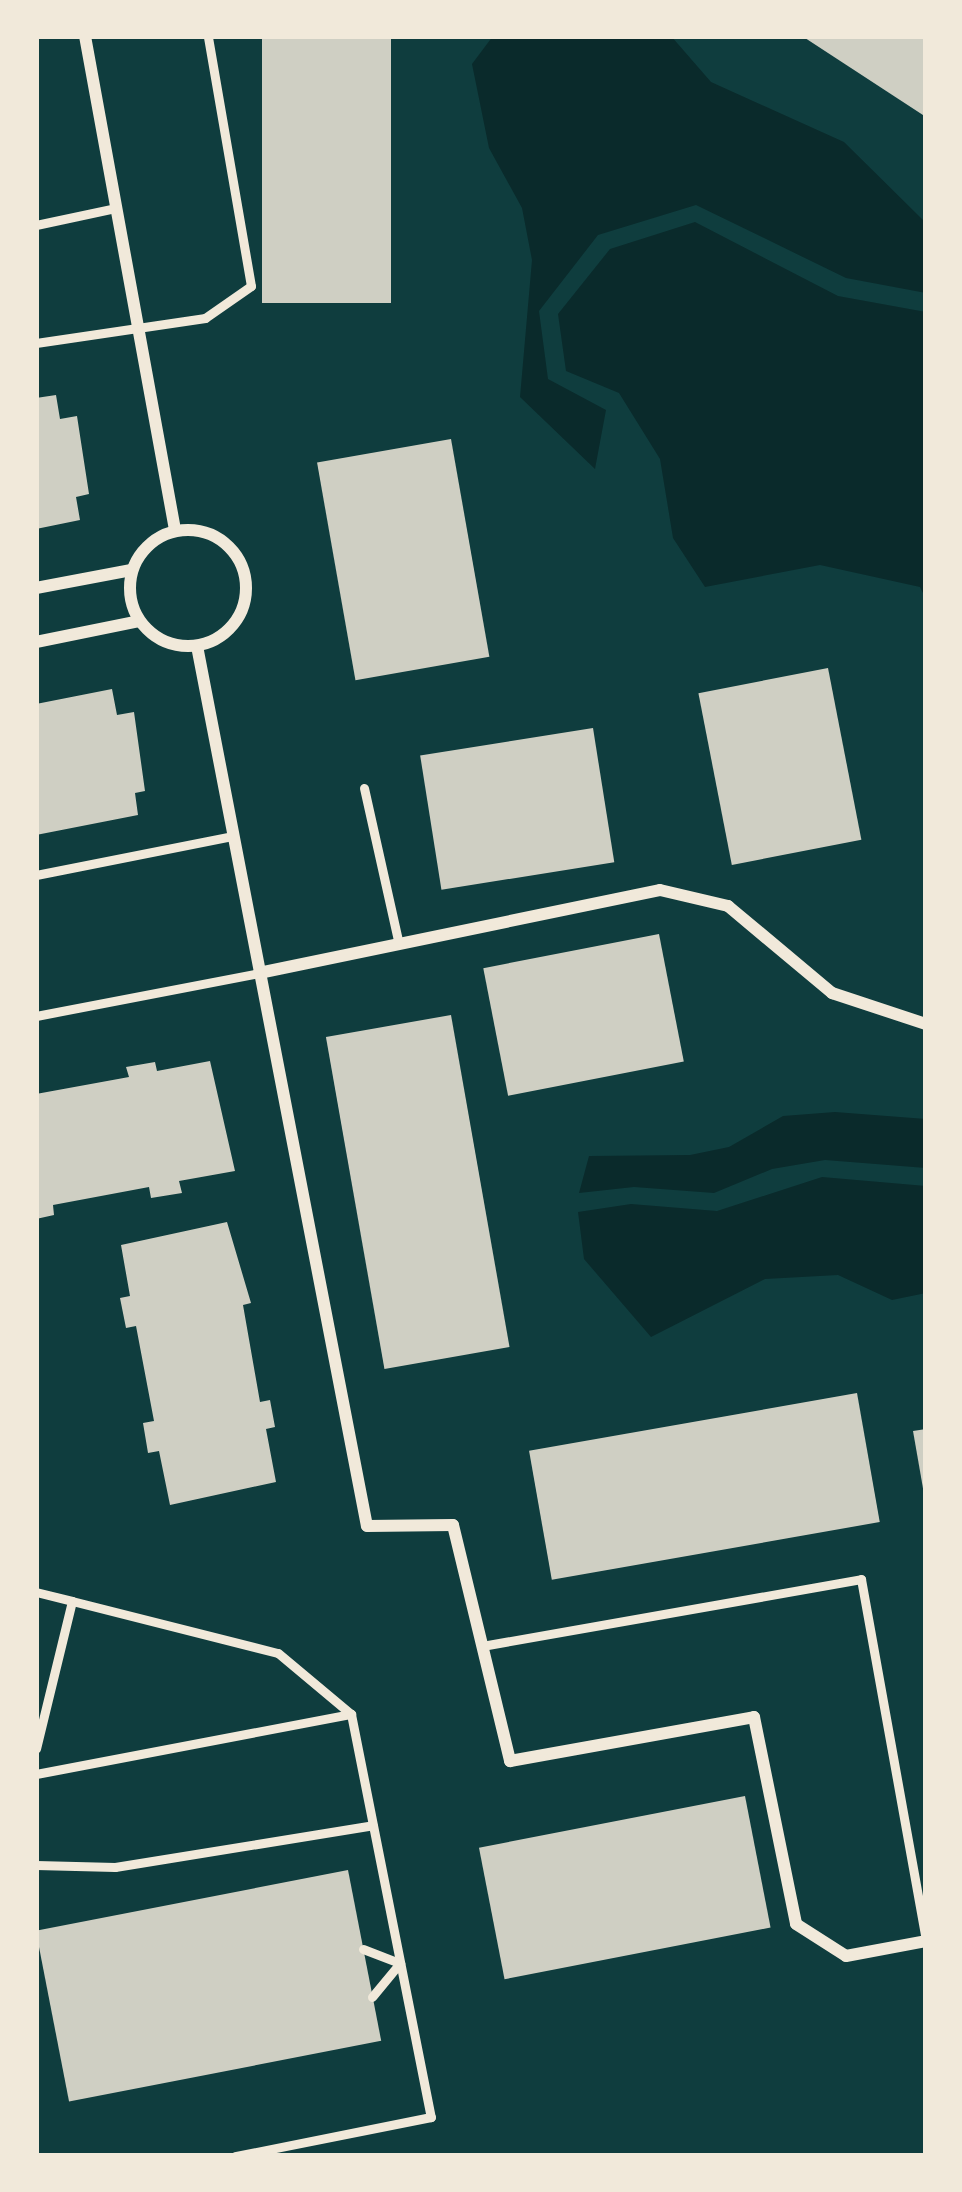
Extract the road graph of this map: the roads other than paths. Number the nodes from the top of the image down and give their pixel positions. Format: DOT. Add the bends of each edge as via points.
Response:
graph roads {
  1 [pos="85,36"];
  2 [pos="208,36"];
  3 [pos="116,208"];
  4 [pos="36,225"];
  5 [pos="137,322"];
  6 [pos="36,343"];
  7 [pos="175,530"];
  8 [pos="131,570"];
  9 [pos="36,588"];
  10 [pos="139,621"];
  11 [pos="36,643"];
  12 [pos="197,646"];
  13 [pos="364,788"];
  14 [pos="233,836"];
  15 [pos="36,875"];
  16 [pos="399,944"];
  17 [pos="259,974"];
  18 [pos="36,1016"];
  19 [pos="926,1024"];
  20 [pos="36,1592"];
  21 [pos="72,1601"];
  22 [pos="482,1646"];
  23 [pos="351,1714"];
  24 [pos="36,1749"];
  25 [pos="36,1774"];
  26 [pos="373,1825"];
  27 [pos="36,1865"];
  28 [pos="926,1941"];
  29 [pos="363,1949"];
  30 [pos="400,1963"];
  31 [pos="372,1997"];
  32 [pos="235,2156"];
  1 -- 3 [label="street"];
  2 -- 5 [label="lane" via="251,286 206,318"];
  3 -- 4 [label="lane"];
  3 -- 5 [label="street"];
  5 -- 6 [label="lane"];
  5 -- 7 [label="street"];
  7 -- 8 [label="street" via="156,538"];
  7 -- 12 [label="street" via="219,538 244,570 243,609 216,640"];
  8 -- 9 [label="street"];
  8 -- 10 [label="street"];
  10 -- 11 [label="street"];
  10 -- 12 [label="street" via="172,645"];
  12 -- 14 [label="street"];
  13 -- 16 [label="lane"];
  14 -- 15 [label="lane"];
  14 -- 17 [label="street"];
  16 -- 17 [label="street"];
  16 -- 19 [label="street" via="660,890 728,907 832,993"];
  17 -- 18 [label="lane"];
  17 -- 22 [label="street" via="368,1526 453,1525"];
  20 -- 21 [label="lane"];
  21 -- 23 [label="lane" via="278,1653"];
  21 -- 24 [label="lane"];
  22 -- 28 [label="street" via="510,1761 754,1717 796,1924 846,1956"];
  22 -- 28 [label="lane" via="861,1579"];
  23 -- 25 [label="lane"];
  23 -- 26 [label="lane"];
  26 -- 27 [label="lane" via="115,1867"];
  26 -- 30 [label="lane"];
  29 -- 30 [label="lane"];
  30 -- 31 [label="lane"];
  30 -- 32 [label="lane" via="430,2117"];
}
